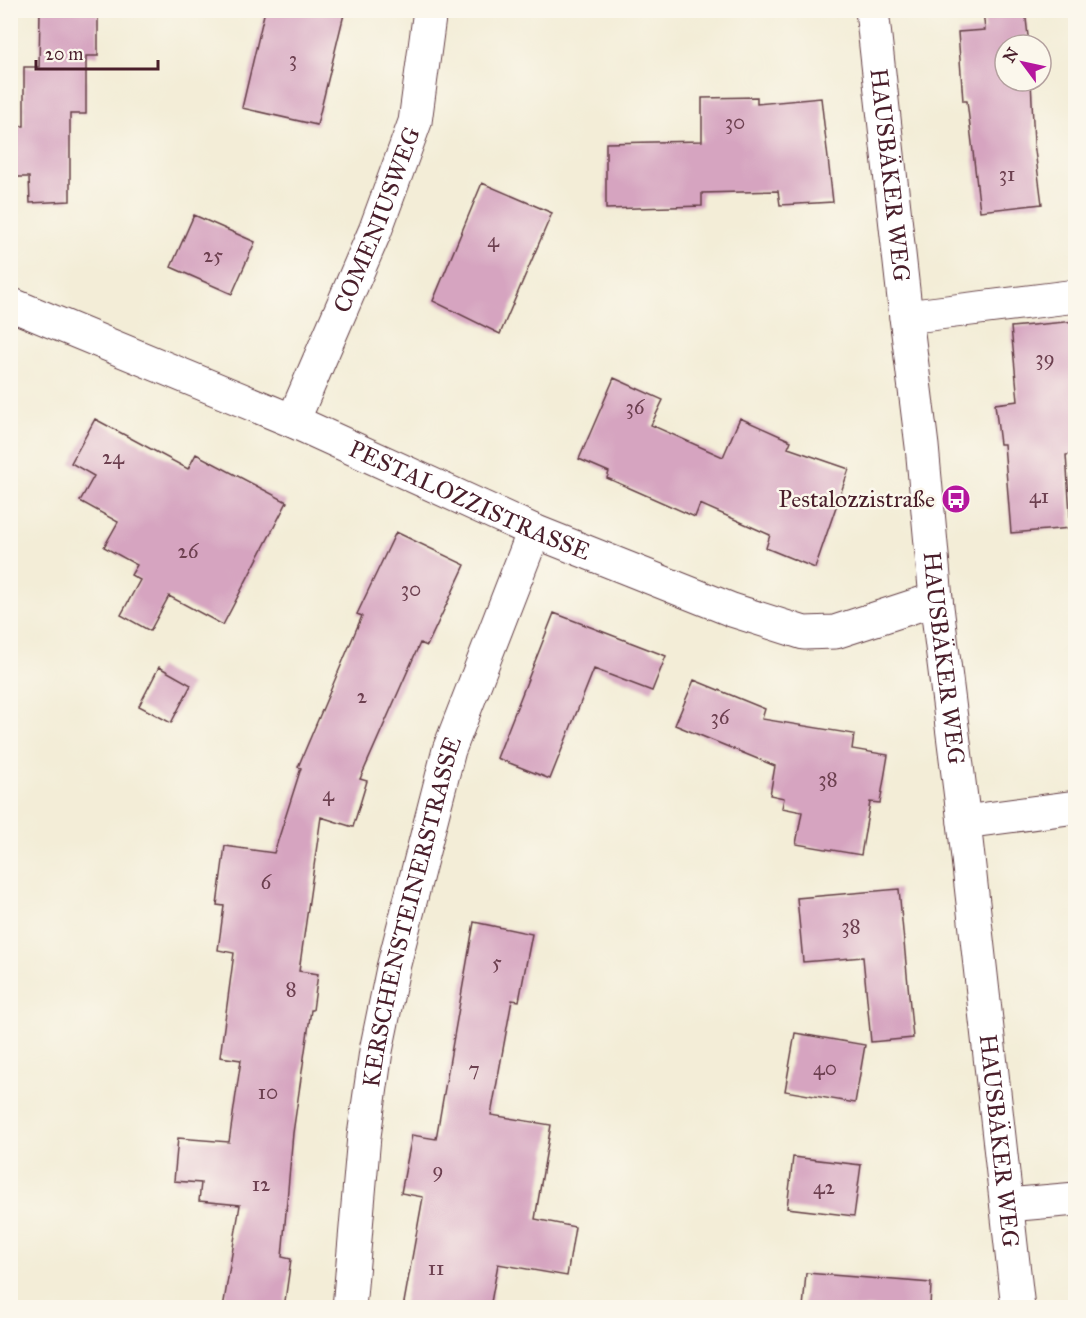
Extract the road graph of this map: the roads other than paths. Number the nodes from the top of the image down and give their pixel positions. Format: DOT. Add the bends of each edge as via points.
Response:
graph roads {
  1 [pos="430,10"];
  2 [pos="872,10"];
  3 [pos="1076,296"];
  4 [pos="10,304"];
  5 [pos="906,316"];
  6 [pos="293,422"];
  7 [pos="534,531"];
  8 [pos="936,599"];
  9 [pos="1076,807"];
  10 [pos="964,822"];
  11 [pos="1076,1199"];
  12 [pos="1007,1205"];
  13 [pos="349,1308"];
  14 [pos="1018,1308"];
  1 -- 6 [label="street, COMENIUSWEG" via="415,122 375,231"];
  2 -- 5 [label="street, HAUSBÄKER WEG"];
  3 -- 5 [label="street"];
  4 -- 6 [label="street, PESTALOZZISTRASSE"];
  5 -- 8 [label="street, HAUSBÄKER WEG"];
  6 -- 7 [label="street, PESTALOZZISTRASSE"];
  7 -- 8 [label="street, PESTALOZZISTRASSE" via="732,610 804,633 834,632"];
  7 -- 13 [label="street, KERSCHENSTEINERSTRASSE" via="449,750 393,968 364,1136"];
  8 -- 10 [label="street, HAUSBÄKER WEG"];
  9 -- 10 [label="street"];
  10 -- 12 [label="street, HAUSBÄKER WEG"];
  11 -- 12 [label="street"];
  12 -- 14 [label="street, HAUSBÄKER WEG"];
}
